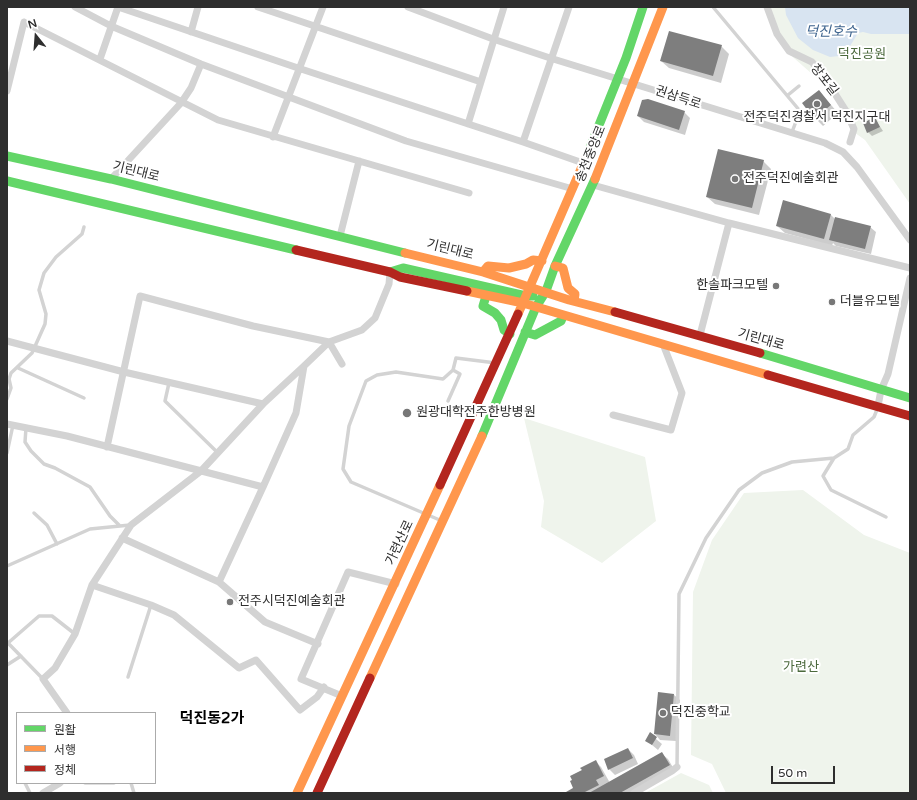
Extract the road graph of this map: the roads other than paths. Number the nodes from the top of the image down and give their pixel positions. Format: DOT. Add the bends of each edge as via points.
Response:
graph roads {
  1 [pos="75,7"];
  2 [pos="118,7"];
  3 [pos="198,7"];
  4 [pos="258,7"];
  5 [pos="323,7"];
  6 [pos="408,7"];
  7 [pos="504,7"];
  8 [pos="569,7"];
  9 [pos="643,7"];
  10 [pos="663,7"];
  11 [pos="713,7"];
  12 [pos="767,7"];
  13 [pos="111,26"];
  14 [pos="316,26"];
  15 [pos="191,32"];
  16 [pos="493,39"];
  17 [pos="550,58"];
  18 [pos="100,59"];
  19 [pos="201,64"];
  20 [pos="298,68"];
  21 [pos="617,79"];
  22 [pos="481,82"];
  23 [pos="634,84"];
  24 [pos="799,86"];
  25 [pos="7,91"];
  26 [pos="287,95"];
  27 [pos="788,95"];
  28 [pos="181,103"];
  29 [pos="468,124"];
  30 [pos="792,132"];
  31 [pos="273,137"];
  32 [pos="523,142"];
  33 [pos="850,142"];
  34 [pos="7,156"];
  35 [pos="360,161"];
  36 [pos="583,163"];
  37 [pos="111,179"];
  38 [pos="7,181"];
  39 [pos="593,184"];
  40 [pos="573,190"];
  41 [pos="469,192"];
  42 [pos="567,202"];
  43 [pos="729,223"];
  44 [pos="84,227"];
  45 [pos="340,236"];
  46 [pos="910,240"];
  47 [pos="542,261"];
  48 [pos="555,266"];
  49 [pos="910,268"];
  50 [pos="390,272"];
  51 [pos="483,272"];
  52 [pos="910,278"];
  53 [pos="533,294"];
  54 [pos="486,296"];
  55 [pos="574,301"];
  56 [pos="907,305"];
  57 [pos="536,307"];
  58 [pos="563,316"];
  59 [pos="525,332"];
  60 [pos="510,334"];
  61 [pos="700,335"];
  62 [pos="7,341"];
  63 [pos="329,342"];
  64 [pos="663,344"];
  65 [pos="35,348"];
  66 [pos="497,363"];
  67 [pos="342,364"];
  68 [pos="304,366"];
  69 [pos="18,368"];
  70 [pos="453,370"];
  71 [pos="124,372"];
  72 [pos="169,383"];
  73 [pos="881,390"];
  74 [pos="84,398"];
  75 [pos="910,398"];
  76 [pos="7,399"];
  77 [pos="448,400"];
  78 [pos="263,404"];
  79 [pos="878,406"];
  80 [pos="612,415"];
  81 [pos="910,416"];
  82 [pos="10,424"];
  83 [pos="26,427"];
  84 [pos="107,447"];
  85 [pos="7,453"];
  86 [pos="218,453"];
  87 [pos="834,458"];
  88 [pos="201,471"];
  89 [pos="263,487"];
  90 [pos="34,513"];
  91 [pos="427,516"];
  92 [pos="886,517"];
  93 [pos="443,522"];
  94 [pos="119,525"];
  95 [pos="131,525"];
  96 [pos="122,538"];
  97 [pos="57,544"];
  98 [pos="7,566"];
  99 [pos="219,582"];
  100 [pos="396,584"];
  101 [pos="92,586"];
  102 [pos="151,605"];
  103 [pos="75,634"];
  104 [pos="7,642"];
  105 [pos="318,644"];
  106 [pos="21,656"];
  107 [pos="7,665"];
  108 [pos="128,677"];
  109 [pos="43,679"];
  110 [pos="324,687"];
  111 [pos="342,696"];
  112 [pos="66,712"];
  113 [pos="677,767"];
  114 [pos="26,784"];
  115 [pos="58,784"];
  116 [pos="30,793"];
  117 [pos="43,793"];
  118 [pos="298,793"];
  119 [pos="317,793"];
  120 [pos="634,793"];
  1 -- 13 [label="street"];
  2 -- 13 [label="street"];
  2 -- 15 [label="street"];
  3 -- 15 [label="street"];
  4 -- 14 [label="street"];
  5 -- 14 [label="street"];
  6 -- 16 [label="street, 권삼득로"];
  7 -- 16 [label="street"];
  8 -- 17 [label="street"];
  9 -- 21 [label="street, 송천중앙로"];
  10 -- 23 [label="street, 송천중앙로"];
  11 -- 27 [label="lane"];
  12 -- 33 [label="street, 창포길" via="777,34 789,51 812,62 846,111 854,129"];
  13 -- 18 [label="street"];
  13 -- 19 [label="street"];
  14 -- 20 [label="street"];
  14 -- 22 [label="street"];
  15 -- 20 [label="street"];
  16 -- 17 [label="street, 권삼득로"];
  16 -- 22 [label="street"];
  17 -- 21 [label="street, 권삼득로"];
  17 -- 32 [label="street"];
  18 -- 25 [label="street" via="24,22"];
  18 -- 28 [label="street"];
  19 -- 26 [label="street"];
  19 -- 28 [label="street" via="191,88"];
  20 -- 26 [label="street"];
  20 -- 29 [label="street"];
  21 -- 23 [label="street, 권삼득로"];
  21 -- 36 [label="street, 송천중앙로"];
  22 -- 29 [label="street"];
  23 -- 30 [label="street, 권삼득로"];
  23 -- 39 [label="street, 송천중앙로"];
  24 -- 27 [label="lane"];
  26 -- 31 [label="street"];
  26 -- 40 [label="street" via="406,141"];
  27 -- 30 [label="lane" via="800,112"];
  28 -- 31 [label="street" via="218,120"];
  28 -- 37 [label="street"];
  29 -- 32 [label="street"];
  30 -- 46 [label="street, 권삼득로" via="844,152"];
  31 -- 35 [label="street"];
  32 -- 36 [label="street"];
  34 -- 37 [label="street, 기린대로"];
  35 -- 41 [label="street"];
  35 -- 45 [label="street"];
  36 -- 40 [label="street, 송천중앙로"];
  37 -- 45 [label="street, 기린대로"];
  38 -- 50 [label="street, 기린대로"];
  39 -- 43 [label="street"];
  39 -- 48 [label="street, 송천중앙로"];
  40 -- 42 [label="street, 송천중앙로"];
  42 -- 47 [label="street, 송천중앙로"];
  42 -- 53 [label="street" via="569,210"];
  43 -- 49 [label="street"];
  43 -- 61 [label="street"];
  44 -- 65 [label="lane" via="82,234 56,257 44,273 39,290 46,314 45,324"];
  45 -- 51 [label="street, 기린대로"];
  47 -- 51 [label="street" via="533,260 509,268 488,266"];
  47 -- 53 [label="street, 송천중앙로"];
  48 -- 53 [label="street, 송천중앙로"];
  48 -- 55 [label="street" via="563,268 568,288 575,294"];
  50 -- 53 [label="street" via="404,268"];
  50 -- 54 [label="street, 기린대로" via="400,277"];
  50 -- 63 [label="street" via="389,284 375,318 362,330"];
  51 -- 53 [label="street, 기린대로"];
  52 -- 56 [label="street"];
  53 -- 54 [label="street, 기린대로"];
  53 -- 55 [label="street, 기린대로"];
  53 -- 57 [label="street, 송천중앙로"];
  53 -- 57 [label="street, 기린대로"];
  53 -- 60 [label="street, 가련산로"];
  54 -- 60 [label="street" via="483,306 495,313 501,320 504,330"];
  55 -- 61 [label="street, 기린대로"];
  56 -- 73 [label="street" via="888,374"];
  57 -- 58 [label="street, 기린대로"];
  57 -- 59 [label="street"];
  58 -- 59 [label="street" via="561,322 535,335"];
  58 -- 64 [label="street, 기린대로"];
  59 -- 93 [label="street"];
  60 -- 66 [label="street, 가련산로"];
  61 -- 73 [label="street, 기린대로"];
  62 -- 65 [label="street"];
  63 -- 67 [label="street"];
  63 -- 68 [label="street"];
  63 -- 71 [label="street" via="253,326 140,296"];
  64 -- 79 [label="street, 기린대로"];
  64 -- 80 [label="street" via="682,393 671,430"];
  65 -- 69 [label="lane"];
  65 -- 71 [label="street"];
  66 -- 70 [label="lane" via="456,358"];
  66 -- 91 [label="street, 가련산로"];
  68 -- 78 [label="street"];
  68 -- 89 [label="street" via="296,413"];
  69 -- 74 [label="lane"];
  69 -- 76 [label="lane" via="11,373 11,388"];
  70 -- 77 [label="lane" via="460,374"];
  70 -- 91 [label="lane" via="443,379 396,372 377,375 366,381 348,426 343,469 351,482"];
  71 -- 72 [label="street"];
  71 -- 84 [label="street"];
  72 -- 78 [label="street"];
  72 -- 86 [label="lane" via="165,401"];
  73 -- 75 [label="street, 기린대로"];
  73 -- 79 [label="street"];
  78 -- 86 [label="street"];
  79 -- 81 [label="street, 기린대로"];
  79 -- 87 [label="lane" via="874,417 854,435 848,449"];
  82 -- 83 [label="street"];
  82 -- 85 [label="lane"];
  83 -- 84 [label="street"];
  83 -- 94 [label="lane" via="25,442 31,451 44,464 90,487"];
  84 -- 88 [label="street"];
  86 -- 88 [label="street"];
  87 -- 92 [label="lane" via="823,476 831,490"];
  87 -- 113 [label="lane" via="792,462 762,473 739,490 706,538 680,594"];
  88 -- 89 [label="street"];
  88 -- 95 [label="street"];
  89 -- 99 [label="street"];
  90 -- 97 [label="lane" via="47,525"];
  91 -- 93 [label="lane"];
  91 -- 100 [label="street, 가련산로"];
  93 -- 119 [label="street"];
  94 -- 95 [label="lane"];
  94 -- 97 [label="lane" via="90,529"];
  95 -- 96 [label="street"];
  96 -- 99 [label="street"];
  96 -- 101 [label="street"];
  97 -- 98 [label="lane"];
  99 -- 105 [label="street" via="265,622"];
  100 -- 105 [label="street" via="348,572"];
  100 -- 111 [label="street, 가련산로"];
  101 -- 102 [label="street"];
  101 -- 103 [label="street"];
  102 -- 108 [label="lane"];
  102 -- 110 [label="street" via="174,615 239,668 256,660 300,710 317,697"];
  103 -- 104 [label="lane" via="52,616 39,616"];
  103 -- 109 [label="street" via="55,668"];
  104 -- 106 [label="lane"];
  105 -- 110 [label="street" via="301,679"];
  106 -- 107 [label="lane"];
  106 -- 109 [label="lane"];
  109 -- 112 [label="street"];
  110 -- 111 [label="street"];
  111 -- 118 [label="street, 가련산로"];
  113 -- 120 [label="street"];
  114 -- 116 [label="lane"];
  115 -- 117 [label="street"];
}
